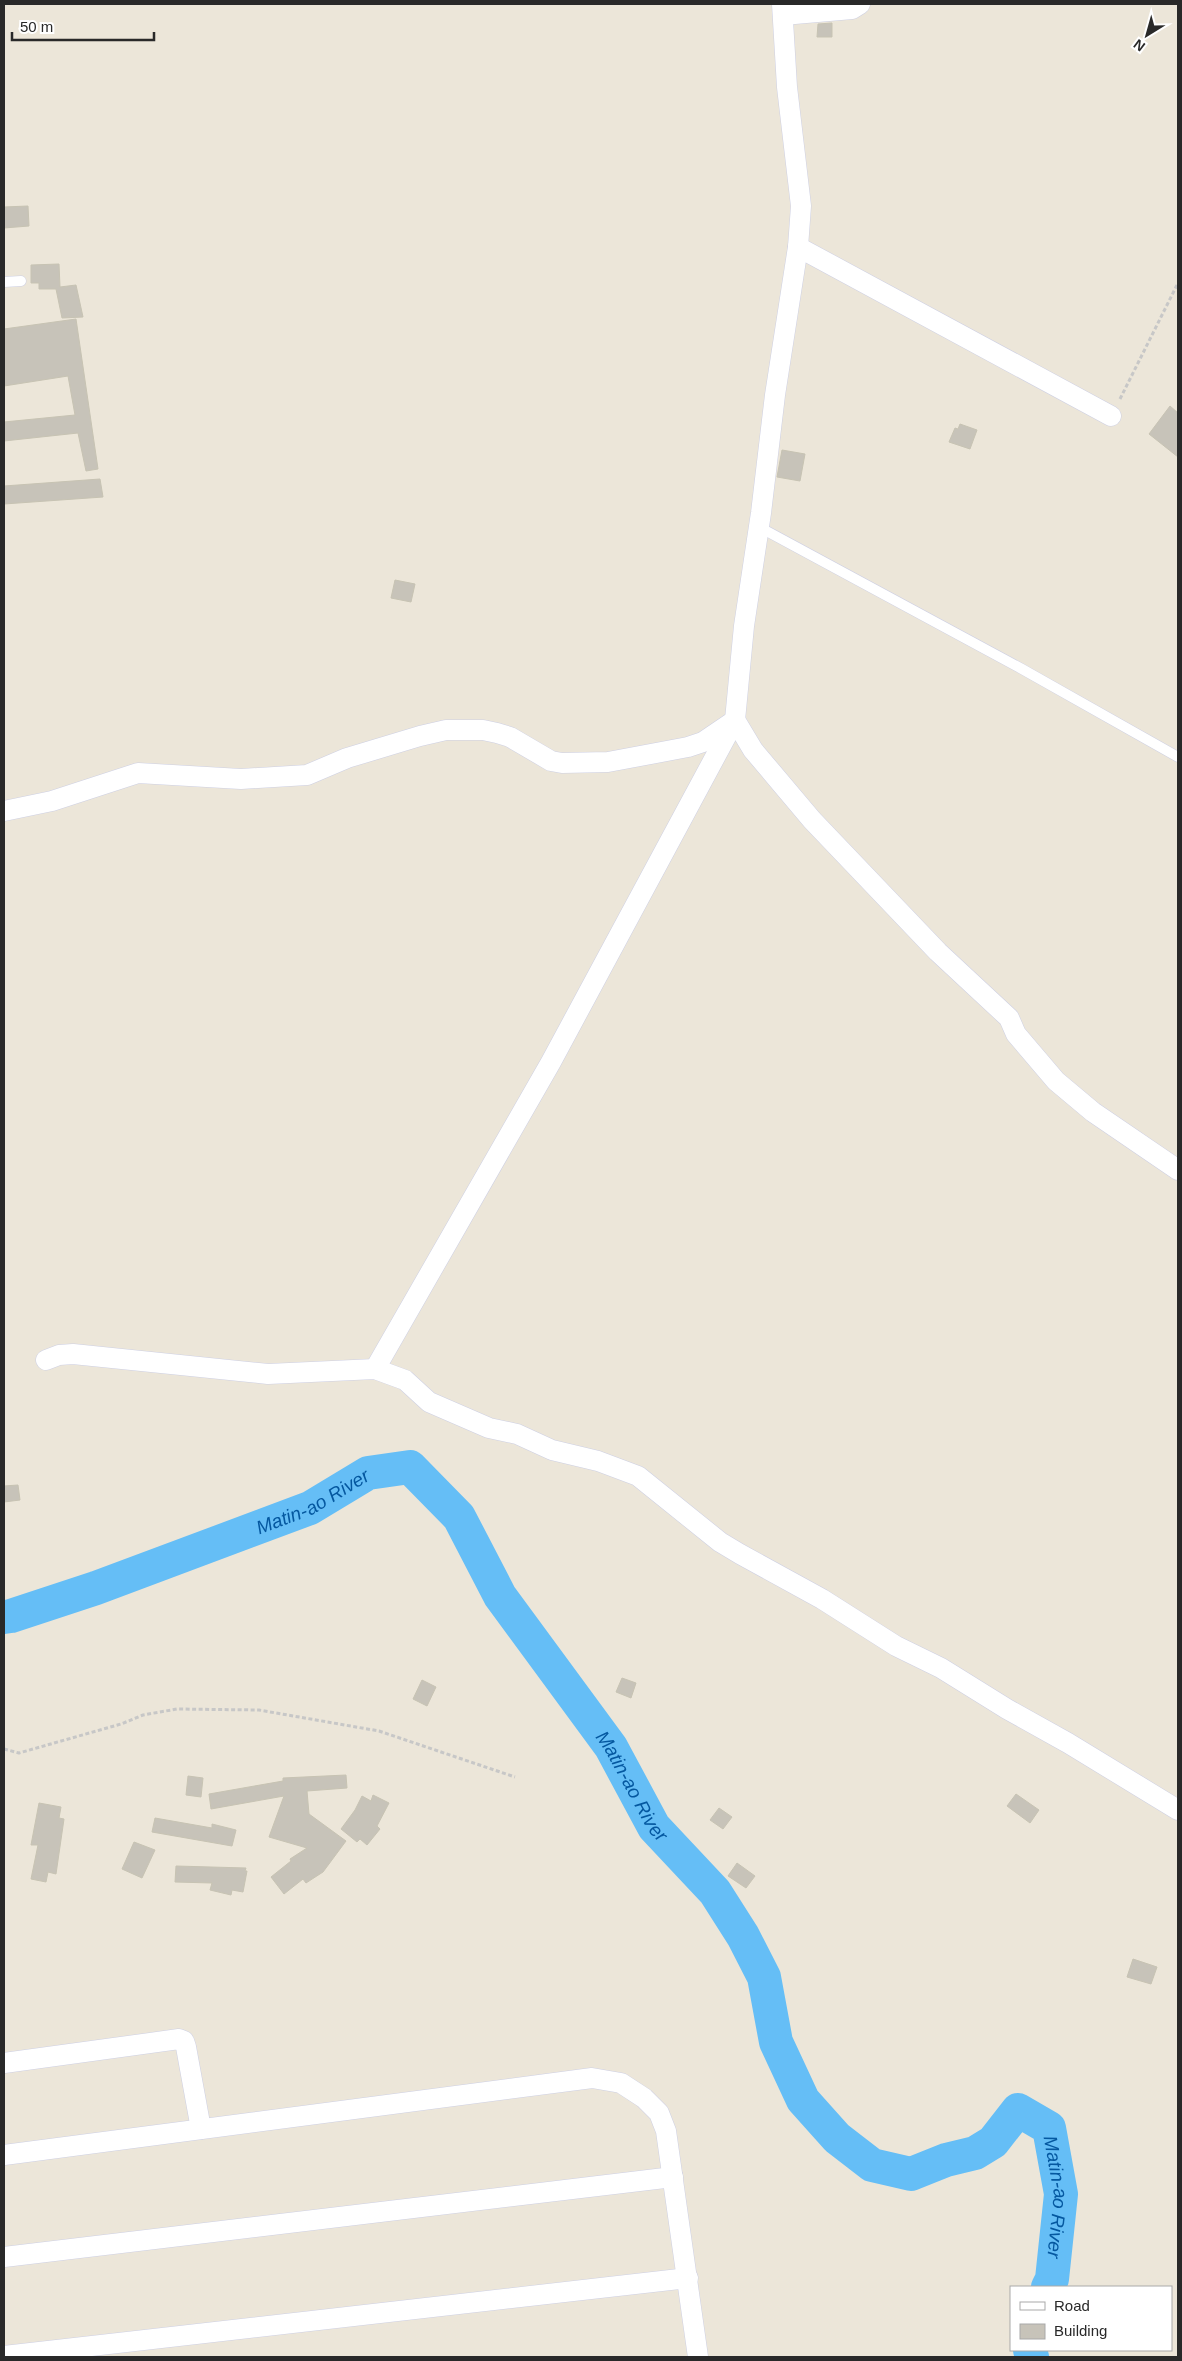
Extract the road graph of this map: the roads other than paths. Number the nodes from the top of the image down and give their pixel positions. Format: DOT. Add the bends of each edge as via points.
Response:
graph roads {
  1 [pos="860,4"];
  2 [pos="782,9"];
  3 [pos="798,248"];
  4 [pos="21,281"];
  5 [pos="4,282"];
  6 [pos="1111,416"];
  7 [pos="759,527"];
  8 [pos="735,720"];
  9 [pos="1178,757"];
  10 [pos="4,811"];
  11 [pos="1178,1170"];
  12 [pos="46,1360"];
  13 [pos="375,1369"];
  14 [pos="1178,1810"];
  15 [pos="4,2063"];
  16 [pos="201,2128"];
  17 [pos="4,2155"];
  18 [pos="673,2177"];
  19 [pos="4,2257"];
  20 [pos="688,2278"];
  21 [pos="4,2356"];
  22 [pos="698,2357"];
  1 -- 2 [label="street" via="852,9"];
  2 -- 3 [label="street" via="787,87 801,206"];
  3 -- 6 [label="street"];
  3 -- 7 [label="street"];
  4 -- 5 [label="lane"];
  7 -- 8 [label="street" via="744,626"];
  7 -- 9 [label="lane"];
  8 -- 10 [label="street" via="703,742 608,762 551,761 497,733 446,730 347,758 307,775 241,779 138,773 52,801"];
  8 -- 11 [label="street" via="753,750 812,820 938,952 1010,1018 1016,1034 1056,1080 1093,1112"];
  8 -- 13 [label="street" via="551,1062"];
  12 -- 13 [label="street" via="73,1354 268,1374"];
  13 -- 14 [label="street" via="405,1380 429,1402 489,1428 517,1434 552,1450 638,1476 720,1542 822,1599 896,1646 941,1668"];
  15 -- 16 [label="street" via="179,2039 186,2047"];
  16 -- 17 [label="street"];
  16 -- 18 [label="street" via="592,2078 621,2083 659,2113 666,2131"];
  18 -- 19 [label="street"];
  18 -- 20 [label="street"];
  20 -- 21 [label="street"];
  20 -- 22 [label="street"];
}
